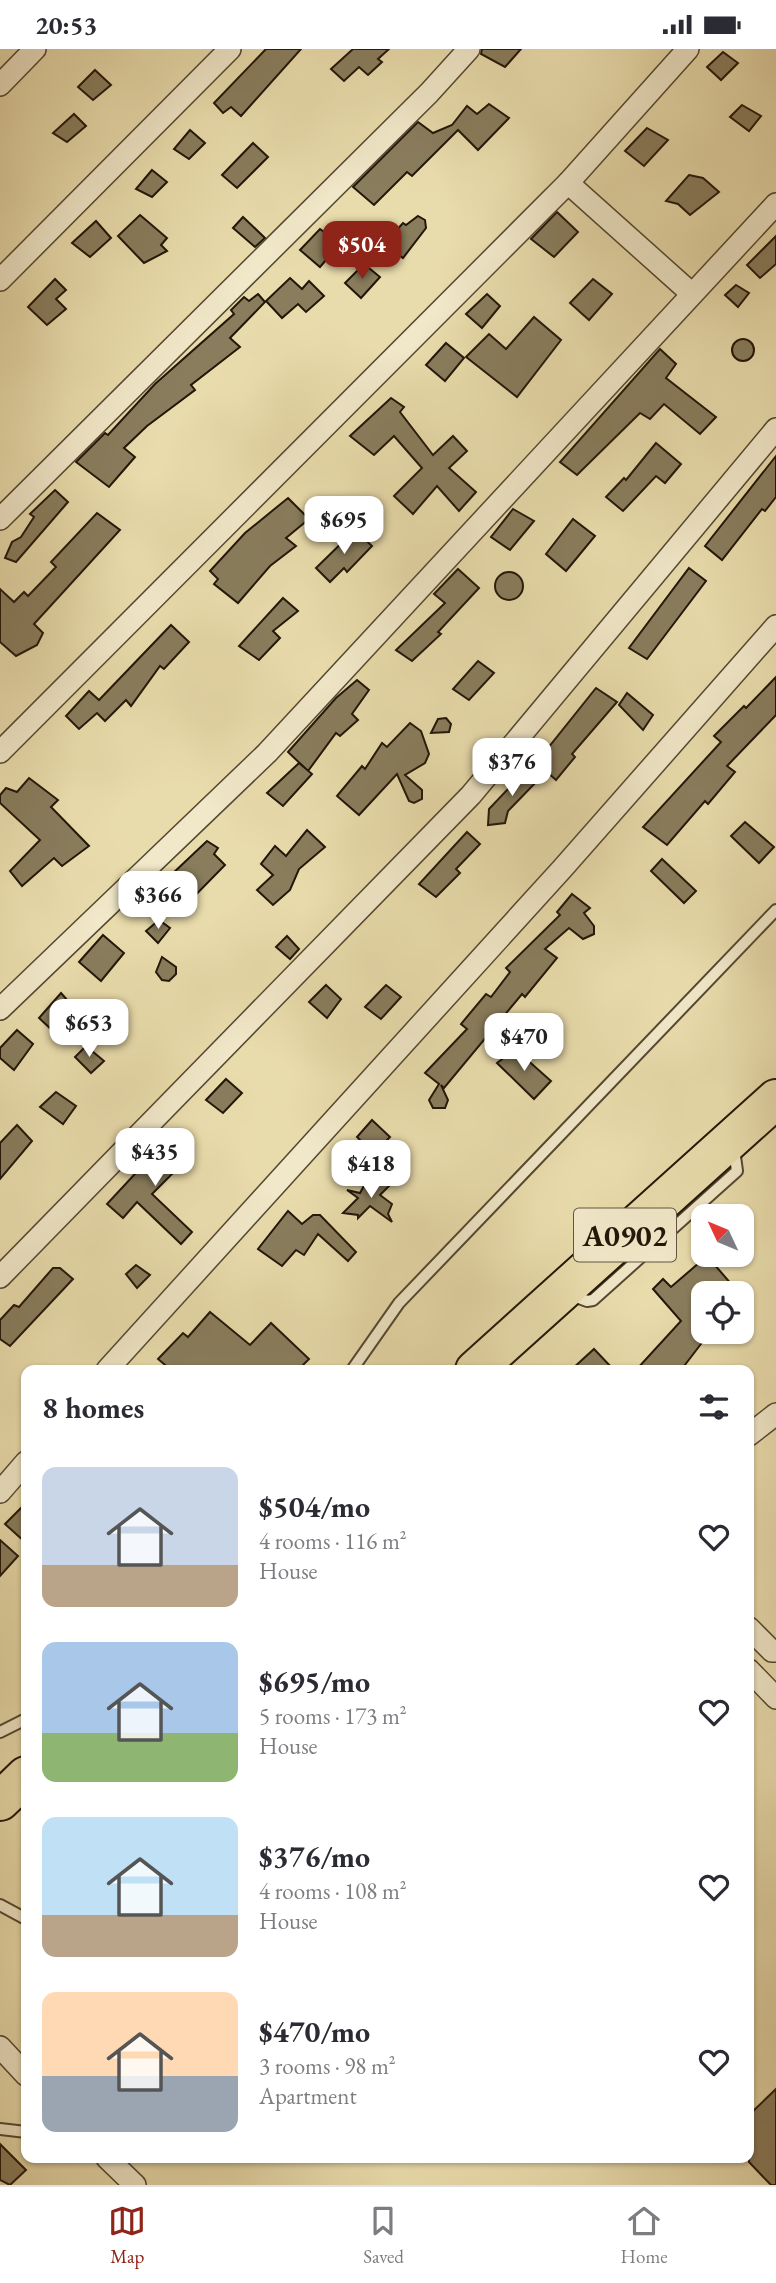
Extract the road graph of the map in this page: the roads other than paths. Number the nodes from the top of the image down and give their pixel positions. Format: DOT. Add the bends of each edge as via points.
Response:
graph roads {
  1 [pos="36,49"];
  2 [pos="230,49"];
  3 [pos="469,49"];
  4 [pos="688,49"];
  5 [pos="0,85"];
  6 [pos="568,183"];
  7 [pos="776,204"];
  8 [pos="0,280"];
  9 [pos="692,294"];
  10 [pos="776,429"];
  11 [pos="0,519"];
  12 [pos="776,626"];
  13 [pos="0,752"];
  14 [pos="776,910"];
  15 [pos="0,1009"];
  16 [pos="776,1099"];
  17 [pos="0,1277"];
  18 [pos="112,1365"];
  19 [pos="356,1365"];
  20 [pos="481,1365"];
  21 [pos="776,1414"];
  22 [pos="754,1431"];
  23 [pos="21,1468"];
  24 [pos="0,1492"];
  25 [pos="754,1633"];
  26 [pos="776,1651"];
  27 [pos="754,1676"];
  28 [pos="776,1698"];
  29 [pos="21,1720"];
  30 [pos="0,1732"];
  31 [pos="21,1781"];
  32 [pos="0,1801"];
  33 [pos="0,1905"];
  34 [pos="21,1916"];
  35 [pos="0,2047"];
  36 [pos="21,2070"];
  37 [pos="0,2129"];
  38 [pos="21,2131"];
  39 [pos="112,2163"];
  40 [pos="135,2185"];
  1 -- 5 [label="street"];
  2 -- 8 [label="street"];
  3 -- 11 [label="street"];
  4 -- 6 [label="street"];
  6 -- 9 [label="street"];
  6 -- 13 [label="street"];
  7 -- 9 [label="street"];
  9 -- 15 [label="street" via="267,753"];
  10 -- 17 [label="street" via="471,795"];
  12 -- 18 [label="street"];
  14 -- 19 [label="lane" via="399,1303"];
  16 -- 20 [label="highway, A0902" via="732,1139 632,1247 562,1291"];
  21 -- 22 [label="street"];
  23 -- 24 [label="street"];
  25 -- 26 [label="street"];
  27 -- 28 [label="street"];
  29 -- 30 [label="lane"];
  31 -- 32 [label="highway"];
  33 -- 34 [label="lane"];
  35 -- 36 [label="street"];
  37 -- 38 [label="lane"];
  39 -- 40 [label="street"];
}
